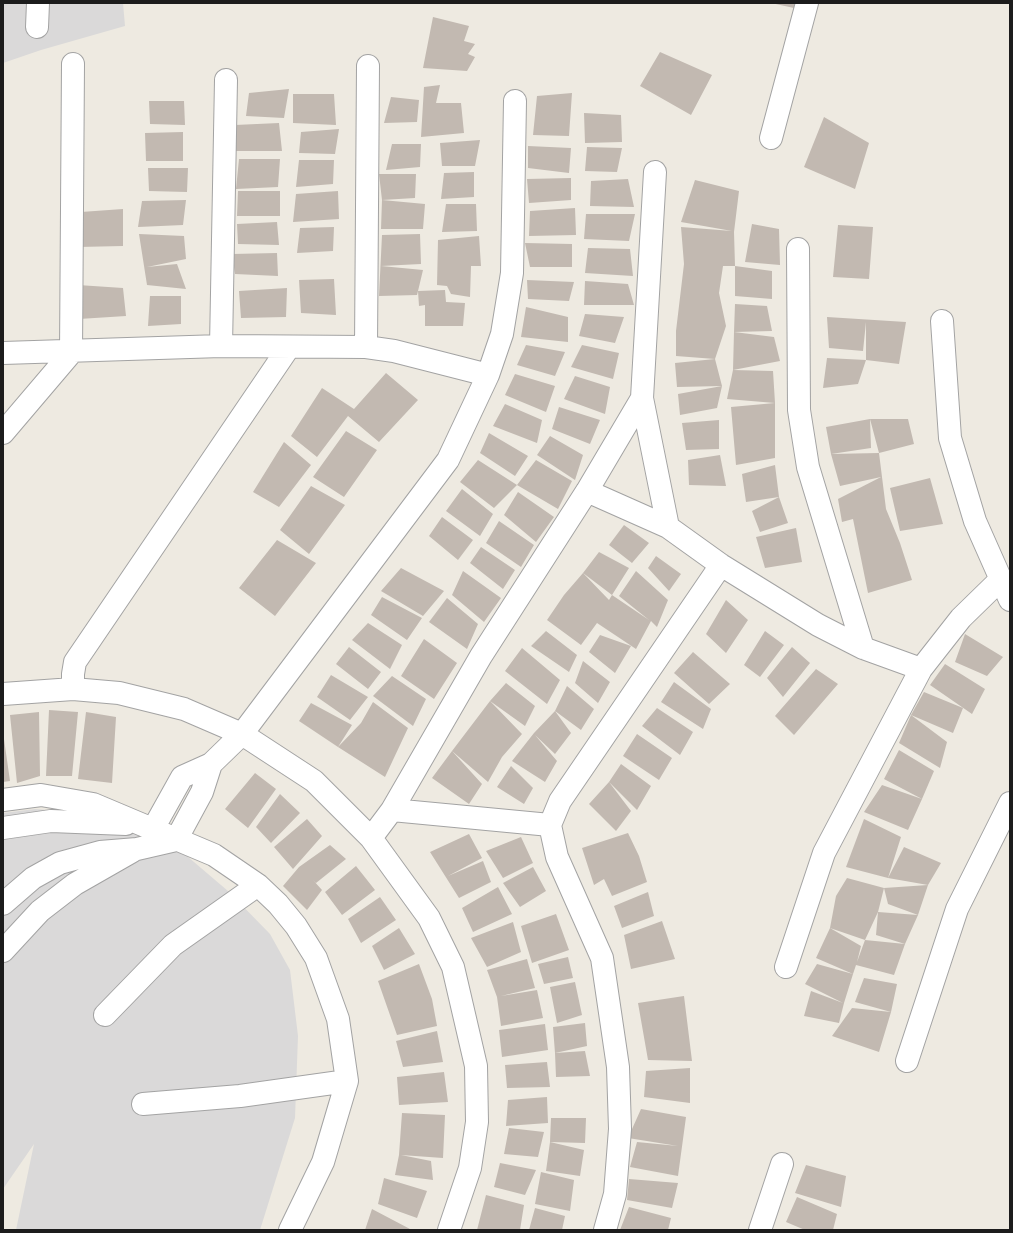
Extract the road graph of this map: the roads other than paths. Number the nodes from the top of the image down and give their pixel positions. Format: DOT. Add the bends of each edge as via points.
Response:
graph roads {
  1 [pos="38,3"];
  2 [pos="807,3"];
  3 [pos="37,27"];
  4 [pos="72,64"];
  5 [pos="368,66"];
  6 [pos="226,80"];
  7 [pos="516,101"];
  8 [pos="772,138"];
  9 [pos="655,172"];
  10 [pos="798,249"];
  11 [pos="942,321"];
  12 [pos="221,346"];
  13 [pos="289,347"];
  14 [pos="366,347"];
  15 [pos="71,353"];
  16 [pos="3,354"];
  17 [pos="488,375"];
  18 [pos="642,398"];
  19 [pos="3,433"];
  20 [pos="587,491"];
  21 [pos="668,527"];
  22 [pos="721,565"];
  23 [pos="1000,580"];
  24 [pos="1010,600"];
  25 [pos="863,648"];
  26 [pos="920,669"];
  27 [pos="73,689"];
  28 [pos="3,694"];
  29 [pos="242,734"];
  30 [pos="211,764"];
  31 [pos="3,800"];
  32 [pos="1010,803"];
  33 [pos="392,810"];
  34 [pos="82,822"];
  35 [pos="550,825"];
  36 [pos="146,827"];
  37 [pos="3,828"];
  38 [pos="371,838"];
  39 [pos="176,840"];
  40 [pos="137,849"];
  41 [pos="87,854"];
  42 [pos="258,885"];
  43 [pos="3,904"];
  44 [pos="3,951"];
  45 [pos="786,967"];
  46 [pos="105,1015"];
  47 [pos="907,1061"];
  48 [pos="347,1081"];
  49 [pos="143,1104"];
  50 [pos="782,1164"];
  51 [pos="291,1229"];
  52 [pos="449,1230"];
  53 [pos="604,1230"];
  54 [pos="760,1230"];
  1 -- 3 [label="street"];
  2 -- 8 [label="street"];
  4 -- 15 [label="street"];
  5 -- 14 [label="street"];
  6 -- 12 [label="street"];
  7 -- 17 [label="street" via="512,273 502,334"];
  9 -- 18 [label="street"];
  10 -- 25 [label="street" via="799,410 807,460"];
  11 -- 23 [label="street" via="950,438 975,521"];
  12 -- 13 [label="street"];
  12 -- 15 [label="street"];
  13 -- 14 [label="street"];
  13 -- 27 [label="street" via="75,662"];
  14 -- 17 [label="street" via="394,351"];
  15 -- 16 [label="street"];
  15 -- 19 [label="street"];
  17 -- 29 [label="street" via="448,460"];
  18 -- 20 [label="street"];
  18 -- 21 [label="street"];
  20 -- 21 [label="street"];
  20 -- 33 [label="street" via="481,656"];
  21 -- 22 [label="street"];
  22 -- 25 [label="street" via="818,625"];
  22 -- 35 [label="street" via="560,801"];
  23 -- 24 [label="street"];
  23 -- 26 [label="street" via="961,618"];
  25 -- 26 [label="street"];
  26 -- 45 [label="street" via="824,853"];
  27 -- 28 [label="street"];
  27 -- 29 [label="street" via="119,693 184,709"];
  29 -- 30 [label="street"];
  29 -- 38 [label="street" via="314,781"];
  30 -- 36 [label="street" via="182,777"];
  30 -- 39 [label="street" via="202,792"];
  31 -- 36 [label="street" via="42,795 93,804"];
  32 -- 47 [label="street" via="957,909"];
  33 -- 35 [label="street"];
  33 -- 38 [label="street"];
  34 -- 36 [label="street"];
  34 -- 37 [label="street" via="51,821"];
  34 -- 41 [label="street" via="90,841"];
  35 -- 53 [label="street" via="556,857 602,958 618,1067 620,1129 615,1194"];
  36 -- 39 [label="street"];
  38 -- 52 [label="street" via="430,918 453,967 476,1066 477,1122 470,1168"];
  39 -- 40 [label="street"];
  39 -- 42 [label="street" via="214,855"];
  40 -- 41 [label="street"];
  40 -- 44 [label="street" via="75,884 40,911"];
  41 -- 43 [label="street" via="60,863 33,878"];
  42 -- 46 [label="street" via="173,945"];
  42 -- 48 [label="street" via="296,926 316,958 338,1019"];
  48 -- 49 [label="street" via="240,1096"];
  48 -- 51 [label="street" via="323,1162"];
  50 -- 54 [label="street"];
}
